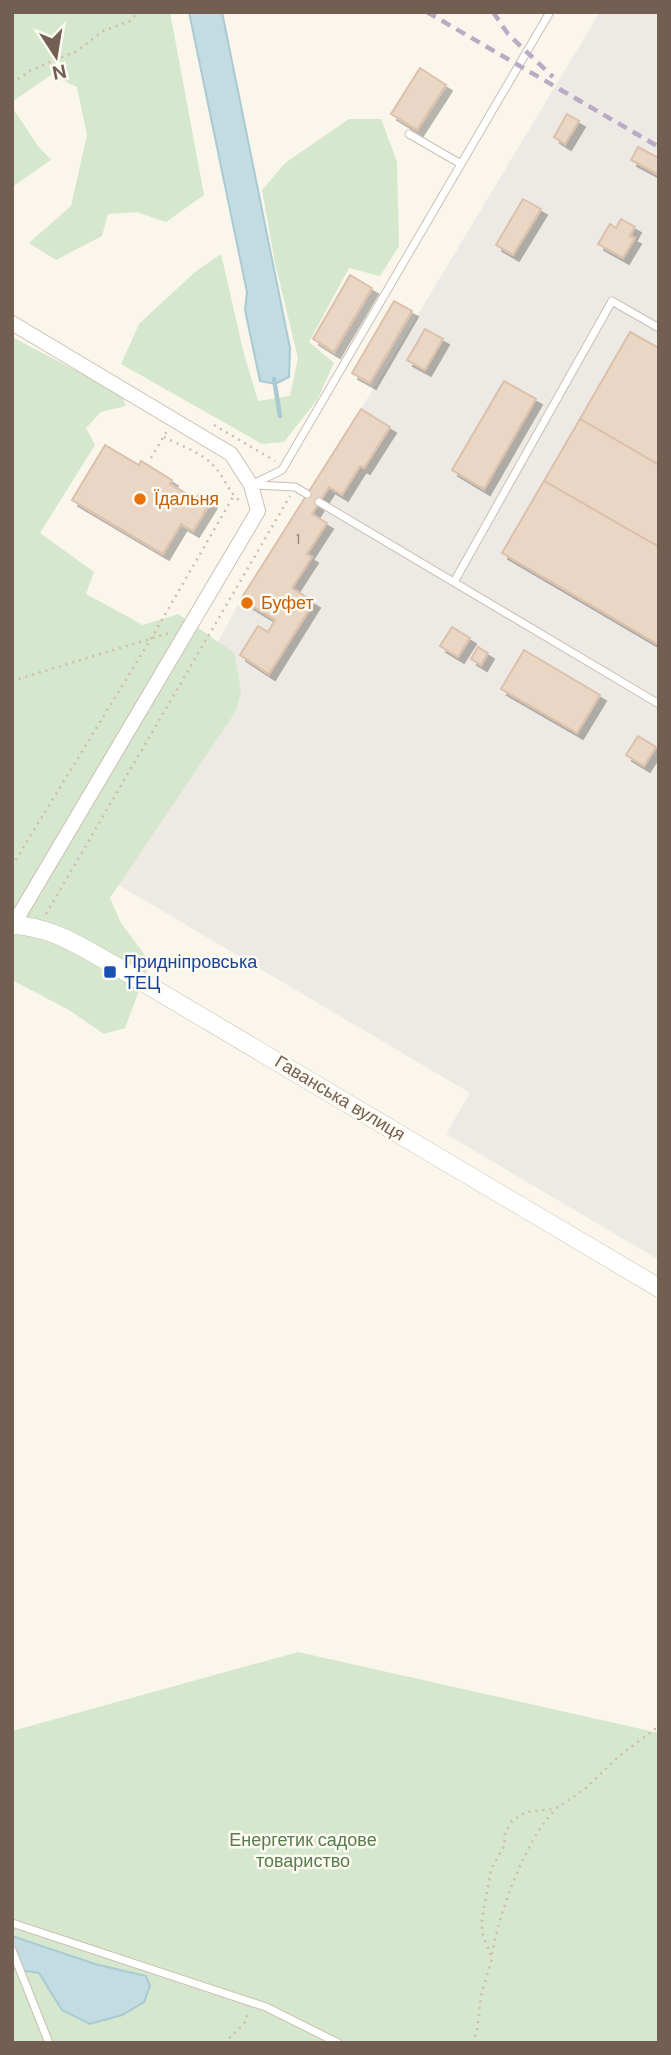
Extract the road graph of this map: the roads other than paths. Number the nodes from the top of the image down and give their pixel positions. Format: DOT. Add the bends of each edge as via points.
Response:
graph roads {
  1 [pos="551,12"];
  2 [pos="409,134"];
  3 [pos="461,164"];
  4 [pos="12,323"];
  5 [pos="659,328"];
  6 [pos="251,485"];
  7 [pos="307,495"];
  8 [pos="319,502"];
  9 [pos="454,582"];
  10 [pos="659,704"];
  11 [pos="13,926"];
  12 [pos="659,1288"];
  13 [pos="12,1923"];
  14 [pos="12,1950"];
  15 [pos="49,2043"];
  16 [pos="338,2043"];
  1 -- 3 [label="lane"];
  2 -- 3 [label="lane"];
  3 -- 6 [label="lane" via="282,470"];
  4 -- 6 [label="street" via="231,454"];
  5 -- 9 [label="lane" via="612,301"];
  6 -- 7 [label="lane" via="295,487"];
  6 -- 11 [label="street" via="258,511"];
  8 -- 9 [label="lane"];
  9 -- 10 [label="lane"];
  11 -- 12 [label="street, Гаванська вулиця" via="58,934 114,965"];
  13 -- 16 [label="lane" via="252,2003"];
  14 -- 15 [label="lane"];
}
